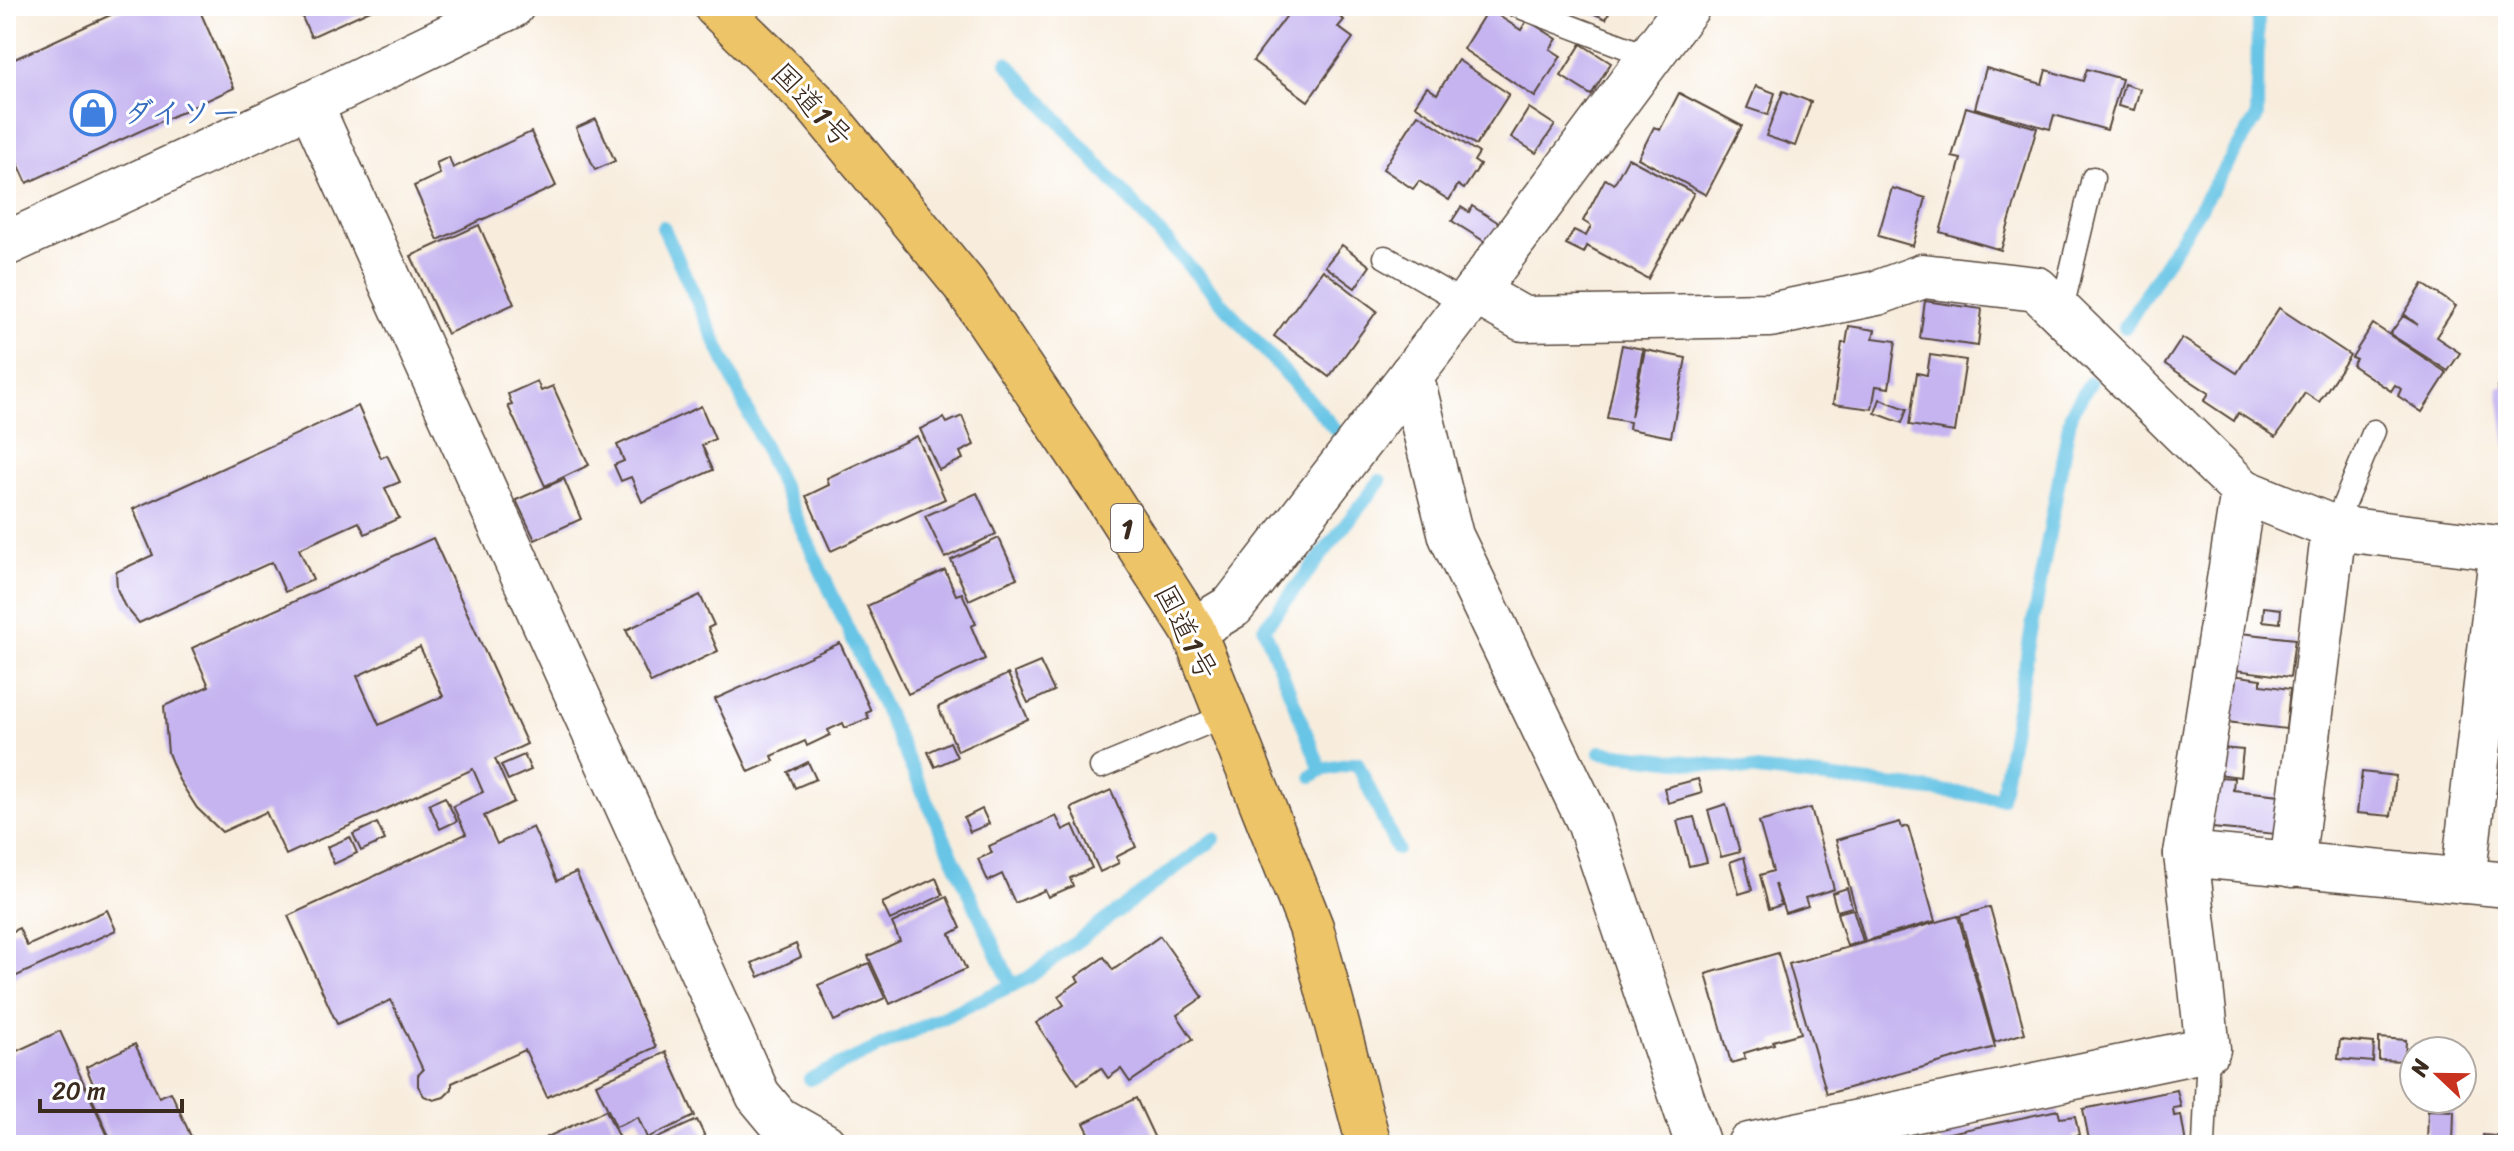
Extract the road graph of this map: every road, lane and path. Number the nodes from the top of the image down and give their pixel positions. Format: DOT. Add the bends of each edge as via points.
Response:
graph roads {
  1 [pos="512,6"];
  2 [pos="716,6"];
  3 [pos="1517,6"];
  4 [pos="1688,6"];
  5 [pos="1651,57"];
  6 [pos="310,104"];
  7 [pos="2093,178"];
  8 [pos="6,244"];
  9 [pos="1385,257"];
  10 [pos="1471,298"];
  11 [pos="2061,313"];
  12 [pos="1411,375"];
  13 [pos="2374,431"];
  14 [pos="2243,491"];
  15 [pos="2334,528"];
  16 [pos="2505,548"];
  17 [pos="1193,630"];
  18 [pos="1227,715"];
  19 [pos="1101,767"];
  20 [pos="2186,854"];
  21 [pos="2292,865"];
  22 [pos="2463,881"];
  23 [pos="2508,885"];
  24 [pos="2208,1049"];
  25 [pos="1768,1143"];
  26 [pos="824,1145"];
  27 [pos="1369,1145"];
  28 [pos="1698,1145"];
  29 [pos="2204,1145"];
  1 -- 6 [label="street"];
  2 -- 17 [label="highway, 国道1号 / 1" via="815,103 964,284"];
  3 -- 5 [label="lane"];
  4 -- 5 [label="street"];
  5 -- 10 [label="street"];
  6 -- 8 [label="street"];
  6 -- 26 [label="street" via="758,1095 778,1119"];
  7 -- 11 [label="lane"];
  9 -- 10 [label="lane"];
  10 -- 11 [label="street" via="1523,319 1770,315 1877,293 1923,276 2037,289"];
  10 -- 12 [label="street"];
  11 -- 14 [label="street"];
  12 -- 17 [label="street" via="1233,606"];
  12 -- 28 [label="street" via="1451,536 1589,822"];
  13 -- 15 [label="lane"];
  14 -- 15 [label="street"];
  14 -- 20 [label="street"];
  15 -- 16 [label="street"];
  15 -- 21 [label="street"];
  16 -- 22 [label="street"];
  17 -- 18 [label="highway, 国道1号 / 1"];
  18 -- 19 [label="lane"];
  18 -- 27 [label="highway, 国道1号 / 1" via="1311,927"];
  20 -- 21 [label="street"];
  20 -- 24 [label="street"];
  21 -- 22 [label="street"];
  22 -- 23 [label="street"];
  24 -- 25 [label="street"];
  24 -- 29 [label="lane"];
}
